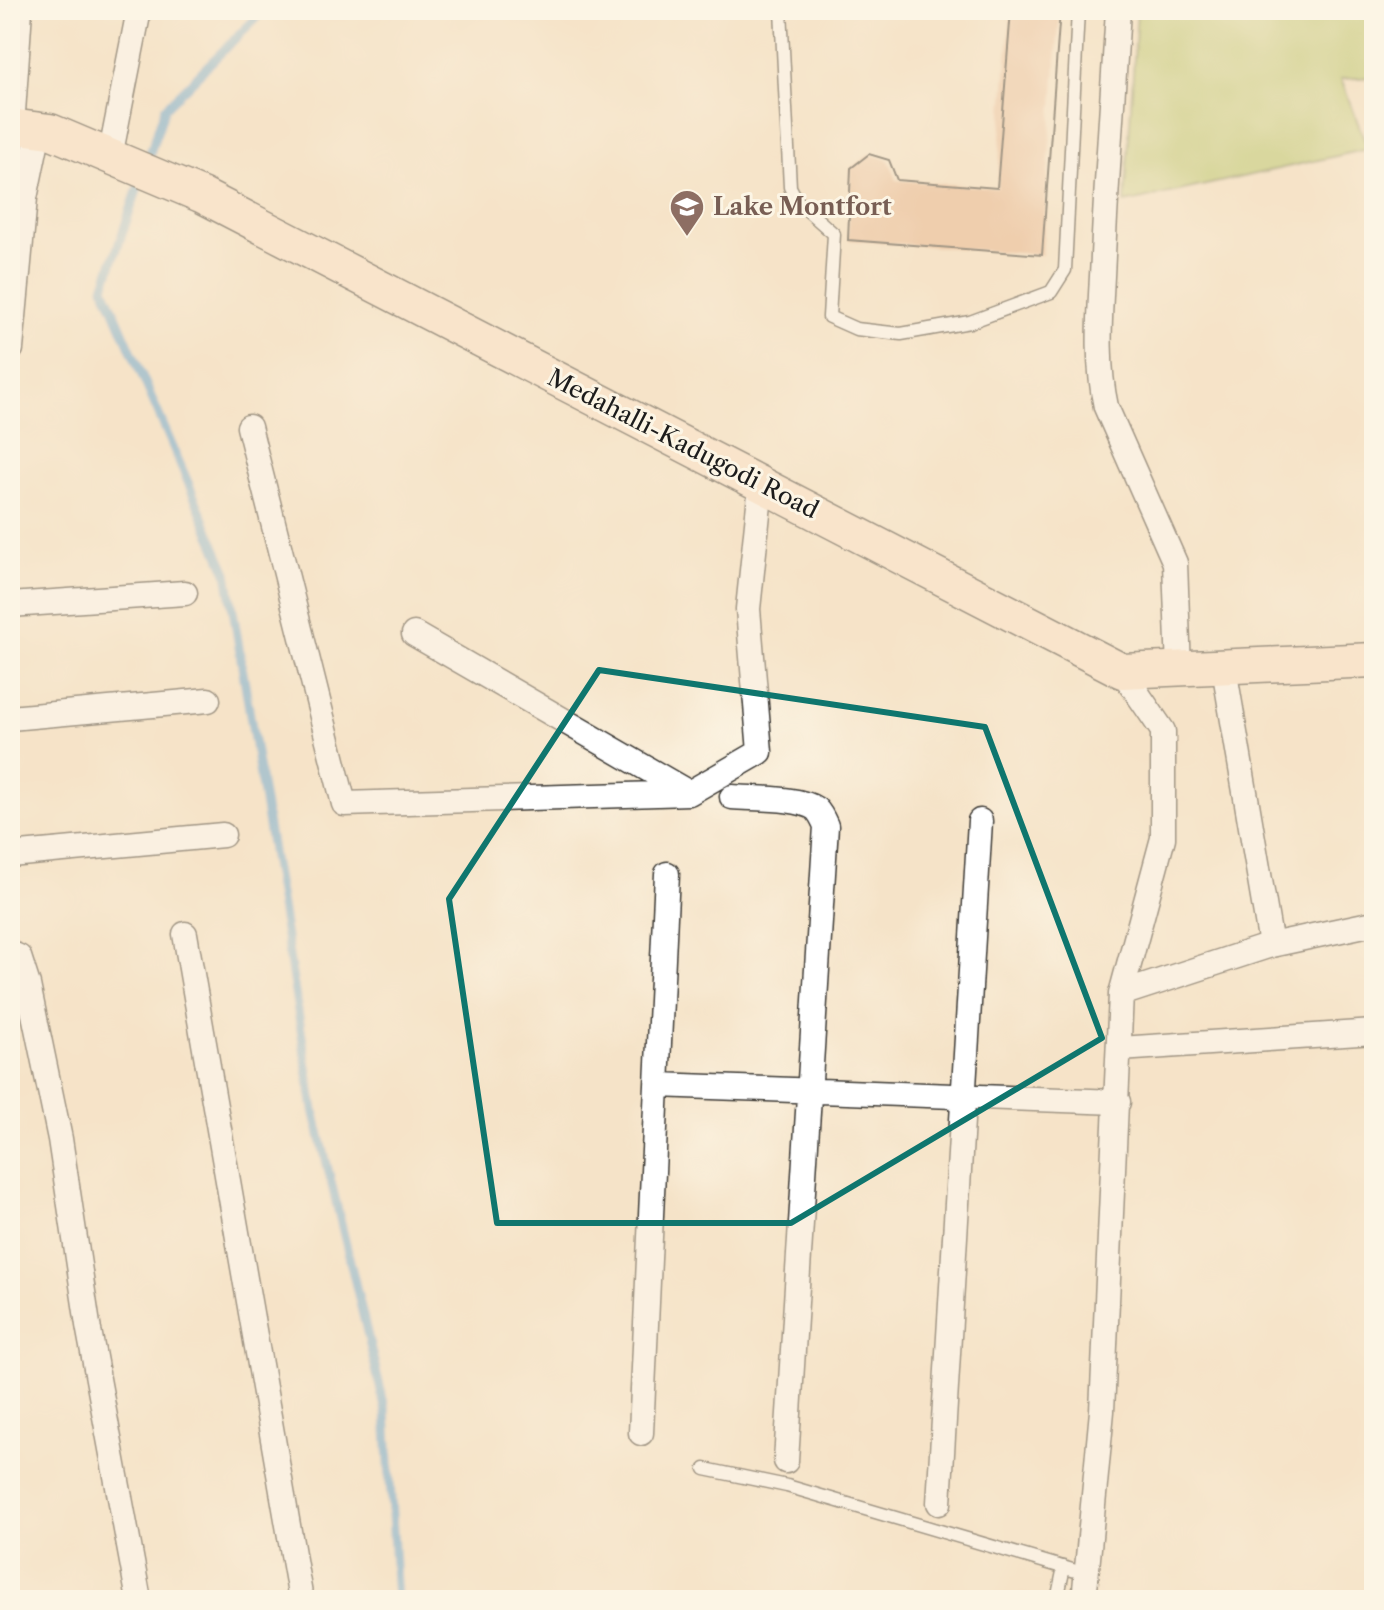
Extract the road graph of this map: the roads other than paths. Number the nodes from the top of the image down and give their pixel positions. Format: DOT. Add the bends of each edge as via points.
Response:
graph roads {
  1 [pos="20,10"];
  2 [pos="139,10"];
  3 [pos="781,10"];
  4 [pos="1078,10"];
  5 [pos="1118,10"];
  6 [pos="20,128"];
  7 [pos="110,157"];
  8 [pos="11,349"];
  9 [pos="249,427"];
  10 [pos="761,485"];
  11 [pos="185,593"];
  12 [pos="10,605"];
  13 [pos="414,634"];
  14 [pos="1373,659"];
  15 [pos="1224,668"];
  16 [pos="1179,670"];
  17 [pos="1122,671"];
  18 [pos="208,700"];
  19 [pos="10,718"];
  20 [pos="689,793"];
  21 [pos="732,797"];
  22 [pos="980,821"];
  23 [pos="223,835"];
  24 [pos="10,855"];
  25 [pos="667,874"];
  26 [pos="1374,923"];
  27 [pos="185,934"];
  28 [pos="1271,945"];
  29 [pos="10,953"];
  30 [pos="1121,994"];
  31 [pos="1374,1032"];
  32 [pos="1120,1049"];
  33 [pos="657,1085"];
  34 [pos="807,1090"];
  35 [pos="964,1097"];
  36 [pos="1118,1102"];
  37 [pos="641,1433"];
  38 [pos="786,1461"];
  39 [pos="705,1469"];
  40 [pos="939,1503"];
  41 [pos="1075,1570"];
  42 [pos="139,1600"];
  43 [pos="301,1600"];
  44 [pos="1057,1600"];
  45 [pos="1084,1600"];
  1 -- 6 [label="street"];
  2 -- 7 [label="street"];
  3 -- 4 [label="lane" via="790,187 798,202 834,234 829,317 856,329 901,334 970,322 1051,292 1061,279"];
  5 -- 16 [label="street" via="1100,383 1175,563"];
  6 -- 7 [label="street, Medahalli-Kadugodi Road" via="50,131"];
  6 -- 8 [label="street" via="25,198"];
  7 -- 10 [label="street, Medahalli-Kadugodi Road" via="201,195"];
  9 -- 20 [label="street" via="344,804"];
  10 -- 17 [label="street, Medahalli-Kadugodi Road"];
  10 -- 20 [label="street" via="748,609 760,752"];
  11 -- 12 [label="street"];
  13 -- 20 [label="street"];
  14 -- 15 [label="street, Medahalli-Kadugodi Road"];
  15 -- 16 [label="street, Medahalli-Kadugodi Road"];
  15 -- 28 [label="street"];
  16 -- 17 [label="street, Medahalli-Kadugodi Road"];
  17 -- 30 [label="street" via="1163,731 1163,838"];
  18 -- 19 [label="street"];
  21 -- 34 [label="street" via="802,803 821,814 826,826"];
  22 -- 35 [label="street"];
  23 -- 24 [label="street"];
  25 -- 33 [label="street"];
  26 -- 28 [label="street"];
  27 -- 43 [label="street"];
  28 -- 30 [label="street"];
  29 -- 42 [label="street" via="19,957 28,985 60,1139"];
  30 -- 32 [label="street"];
  31 -- 32 [label="street"];
  32 -- 36 [label="street"];
  33 -- 34 [label="street"];
  33 -- 37 [label="street"];
  34 -- 35 [label="street"];
  34 -- 38 [label="street"];
  35 -- 36 [label="street"];
  35 -- 40 [label="street"];
  36 -- 41 [label="street" via="1102,1411"];
  39 -- 41 [label="lane" via="787,1486"];
  41 -- 44 [label="lane"];
  41 -- 45 [label="street"];
}
